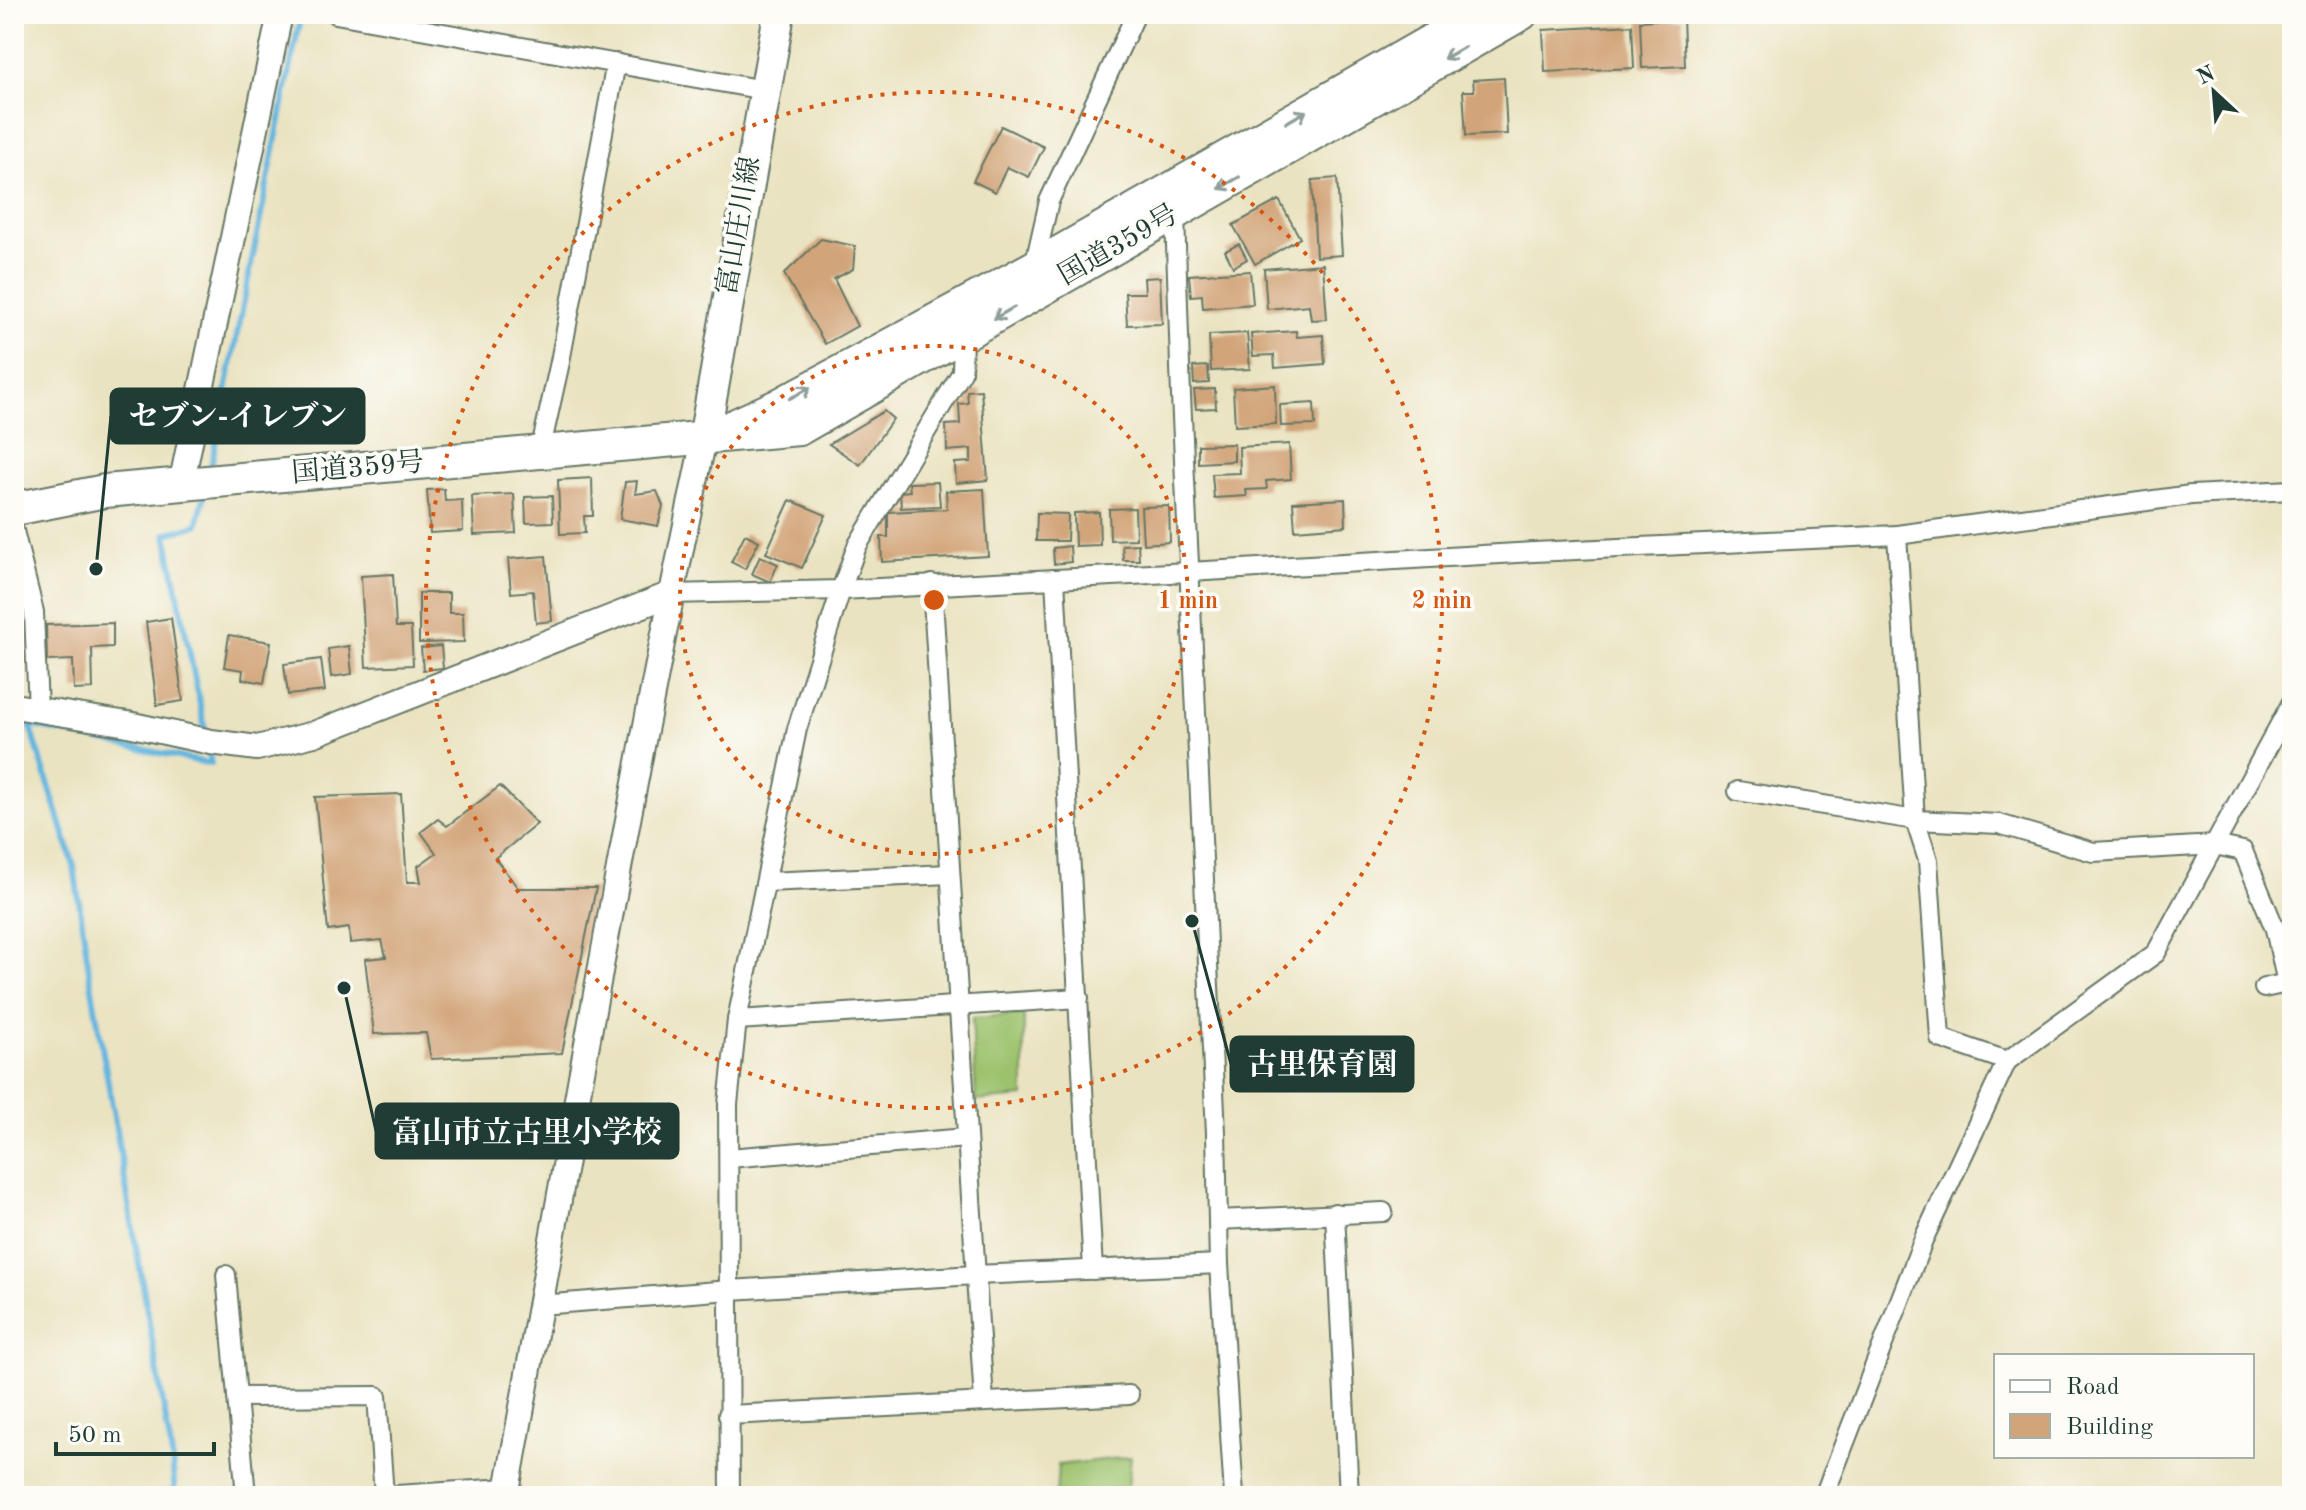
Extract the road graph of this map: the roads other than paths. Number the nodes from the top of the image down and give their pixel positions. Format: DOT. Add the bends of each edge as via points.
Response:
graph roads {
  1 [pos="280,14"];
  2 [pos="336,14"];
  3 [pos="779,14"];
  4 [pos="1136,14"];
  5 [pos="1478,14"];
  6 [pos="1521,14"];
  7 [pos="616,63"];
  8 [pos="764,90"];
  9 [pos="1175,215"];
  10 [pos="1034,267"];
  11 [pos="963,336"];
  12 [pos="704,439"];
  13 [pos="540,452"];
  14 [pos="181,485"];
  15 [pos="2292,490"];
  16 [pos="14,509"];
  17 [pos="14,531"];
  18 [pos="1897,535"];
  19 [pos="1189,572"];
  20 [pos="1055,579"];
  21 [pos="932,584"];
  22 [pos="841,590"];
  23 [pos="671,594"];
  24 [pos="2292,702"];
  25 [pos="26,708"];
  26 [pos="1738,791"];
  27 [pos="1915,820"];
  28 [pos="2215,845"];
  29 [pos="950,874"];
  30 [pos="766,882"];
  31 [pos="2290,983"];
  32 [pos="2264,988"];
  33 [pos="1079,998"];
  34 [pos="958,1006"];
  35 [pos="737,1020"];
  36 [pos="2007,1061"];
  37 [pos="966,1138"];
  38 [pos="729,1158"];
  39 [pos="1383,1212"];
  40 [pos="1335,1213"];
  41 [pos="1218,1220"];
  42 [pos="1219,1264"];
  43 [pos="1093,1270"];
  44 [pos="226,1275"];
  45 [pos="975,1275"];
  46 [pos="730,1290"];
  47 [pos="540,1305"];
  48 [pos="1129,1395"];
  49 [pos="237,1397"];
  50 [pos="984,1402"];
  51 [pos="728,1415"];
  52 [pos="506,1492"];
  53 [pos="246,1496"];
  54 [pos="383,1496"];
  55 [pos="730,1496"];
  56 [pos="1234,1496"];
  57 [pos="1349,1496"];
  58 [pos="1824,1496"];
  1 -- 14 [label="street"];
  2 -- 7 [label="street"];
  3 -- 8 [label="main road, 富山庄川線"];
  4 -- 10 [label="street" via="1049,201"];
  10 -- 5 [label="highway, 国道359号, one-way"];
  6 -- 9 [label="highway, 国道359号, one-way"];
  7 -- 8 [label="street"];
  7 -- 13 [label="street"];
  8 -- 12 [label="main road, 富山庄川線"];
  9 -- 11 [label="highway, 国道359号, one-way"];
  9 -- 19 [label="street"];
  12 -- 10 [label="highway, 国道359号, one-way" via="777,406"];
  11 -- 12 [label="highway, 国道359号" via="799,429"];
  11 -- 22 [label="street" via="962,372 857,546"];
  12 -- 13 [label="highway, 国道359号"];
  12 -- 23 [label="street"];
  13 -- 14 [label="highway, 国道359号"];
  14 -- 16 [label="highway, 国道359号" via="105,491"];
  15 -- 18 [label="street" via="2191,495"];
  17 -- 25 [label="street" via="34,612"];
  18 -- 19 [label="street"];
  18 -- 27 [label="street"];
  19 -- 20 [label="street"];
  19 -- 41 [label="street"];
  20 -- 21 [label="street"];
  20 -- 33 [label="street"];
  21 -- 22 [label="street"];
  21 -- 29 [label="street"];
  22 -- 23 [label="street"];
  22 -- 30 [label="street" via="797,729"];
  23 -- 25 [label="street" via="314,734 257,748"];
  23 -- 47 [label="street"];
  24 -- 28 [label="street"];
  26 -- 27 [label="street"];
  27 -- 28 [label="street" via="1999,824 2093,852"];
  27 -- 36 [label="street" via="1928,860 1940,1038"];
  28 -- 31 [label="street" via="2243,851"];
  28 -- 36 [label="street" via="2156,953"];
  29 -- 30 [label="street"];
  29 -- 34 [label="street"];
  30 -- 35 [label="street"];
  31 -- 32 [label="street"];
  33 -- 34 [label="street"];
  33 -- 43 [label="street"];
  34 -- 35 [label="street"];
  34 -- 37 [label="street"];
  35 -- 38 [label="street" via="728,1104"];
  36 -- 58 [label="street" via="1925,1236"];
  37 -- 38 [label="street"];
  37 -- 45 [label="street"];
  38 -- 46 [label="street"];
  39 -- 40 [label="street"];
  40 -- 41 [label="street"];
  40 -- 57 [label="street"];
  41 -- 42 [label="street"];
  42 -- 43 [label="street"];
  42 -- 56 [label="street"];
  43 -- 45 [label="street"];
  44 -- 49 [label="street"];
  45 -- 46 [label="street"];
  45 -- 50 [label="street"];
  46 -- 47 [label="street"];
  46 -- 51 [label="street"];
  47 -- 52 [label="street"];
  48 -- 50 [label="street"];
  49 -- 53 [label="street"];
  49 -- 54 [label="street" via="377,1396"];
  50 -- 51 [label="street"];
  51 -- 55 [label="street"];
  52 -- 54 [label="street"];
}
